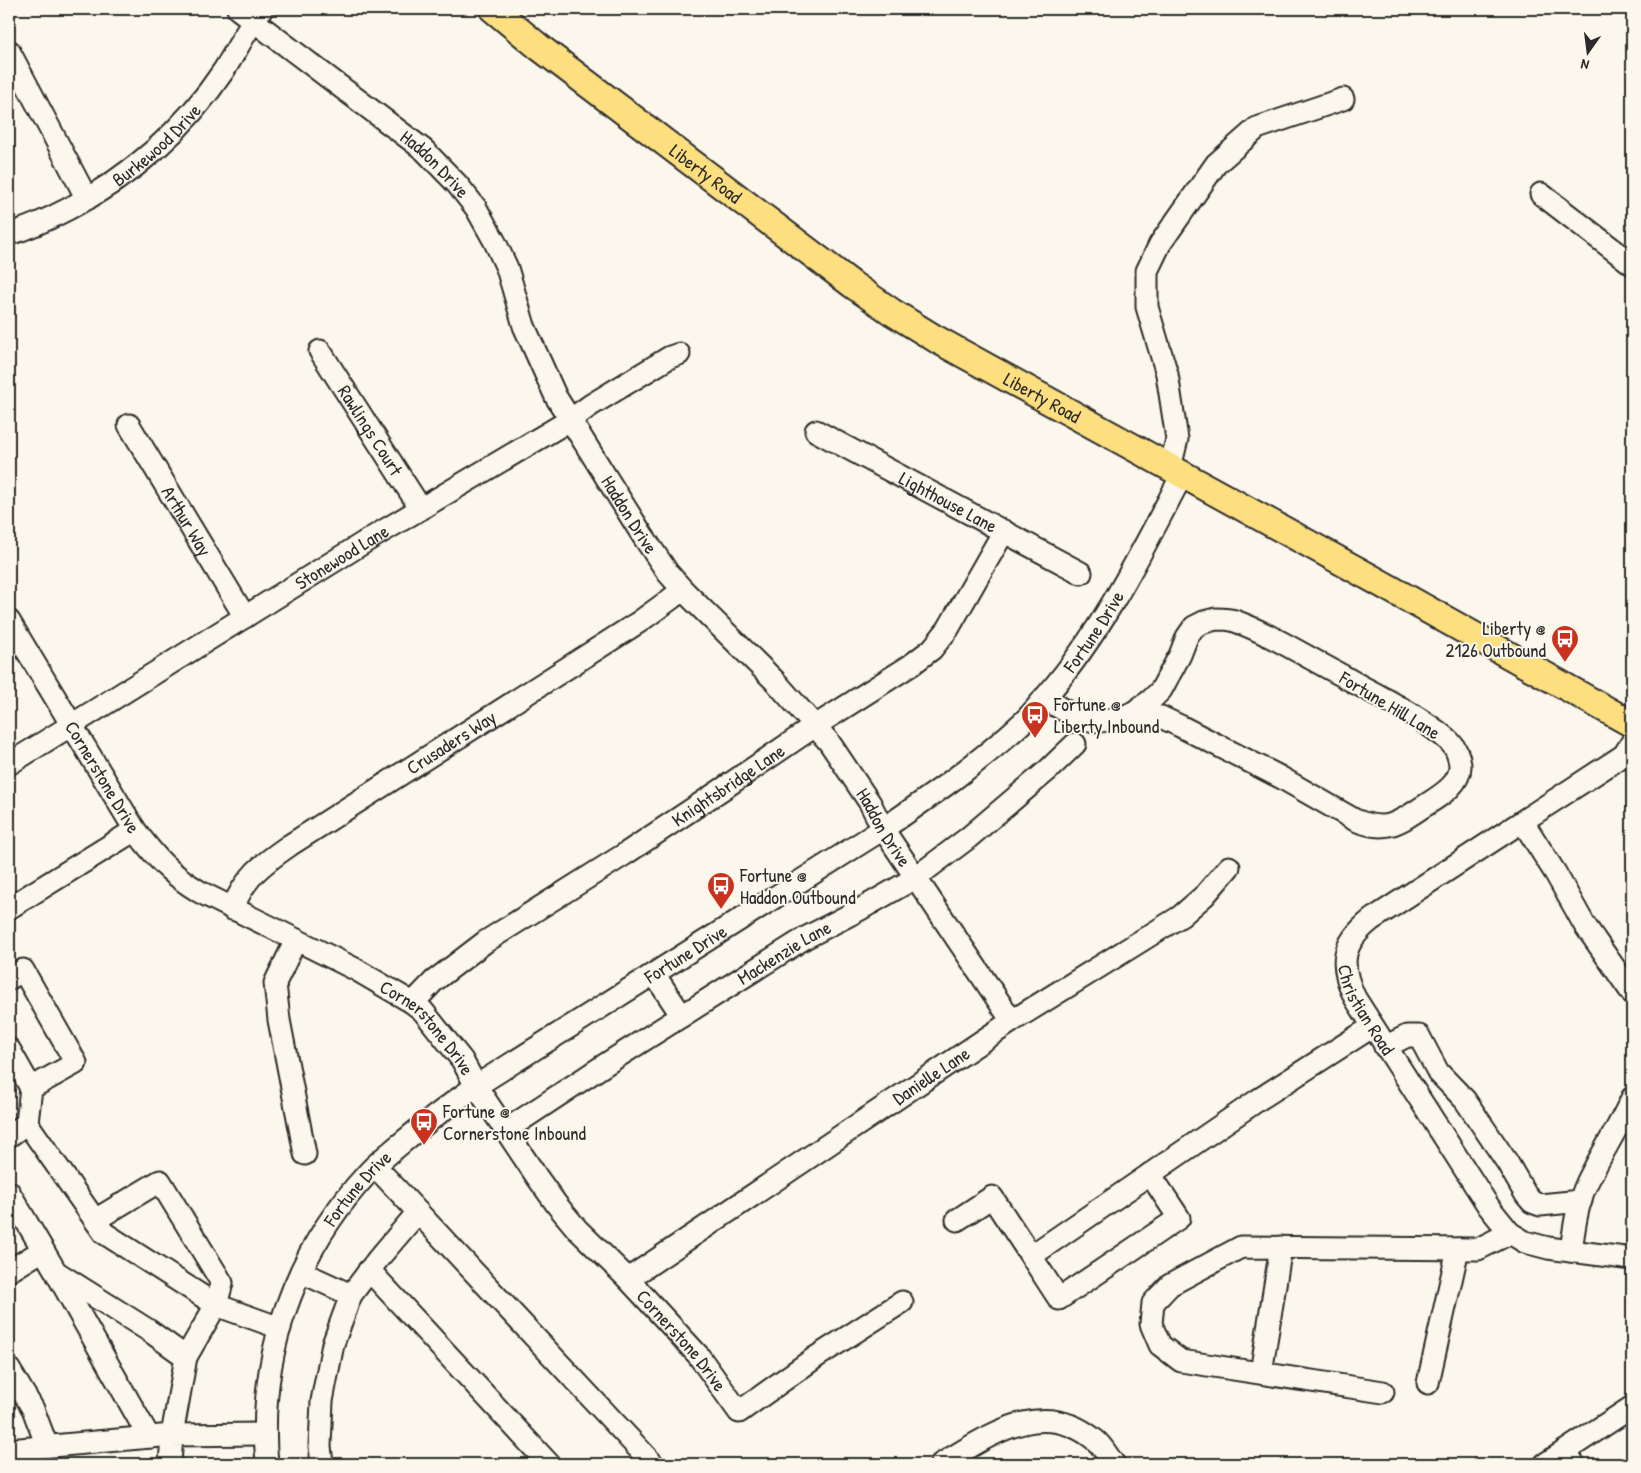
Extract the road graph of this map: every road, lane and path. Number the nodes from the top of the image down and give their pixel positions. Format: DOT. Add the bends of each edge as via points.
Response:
graph roads {
  1 [pos="493,9"];
  2 [pos="251,13"];
  3 [pos="9,51"];
  4 [pos="1343,99"];
  5 [pos="1541,194"];
  6 [pos="87,199"];
  7 [pos="9,234"];
  8 [pos="1632,264"];
  9 [pos="320,351"];
  10 [pos="679,354"];
  11 [pos="570,420"];
  12 [pos="129,425"];
  13 [pos="816,431"];
  14 [pos="1176,472"];
  15 [pos="421,509"];
  16 [pos="1004,531"];
  17 [pos="1081,573"];
  18 [pos="683,590"];
  19 [pos="246,617"];
  20 [pos="9,621"];
  21 [pos="1044,698"];
  22 [pos="1131,714"];
  23 [pos="1632,724"];
  24 [pos="72,726"];
  25 [pos="814,726"];
  26 [pos="1632,742"];
  27 [pos="1075,744"];
  28 [pos="9,764"];
  29 [pos="1523,822"];
  30 [pos="135,830"];
  31 [pos="883,830"];
  32 [pos="1229,867"];
  33 [pos="915,878"];
  34 [pos="9,908"];
  35 [pos="232,909"];
  36 [pos="296,940"];
  37 [pos="654,974"];
  38 [pos="9,978"];
  39 [pos="1632,993"];
  40 [pos="413,1003"];
  41 [pos="682,1016"];
  42 [pos="1012,1021"];
  43 [pos="1372,1027"];
  44 [pos="1385,1047"];
  45 [pos="9,1049"];
  46 [pos="476,1086"];
  47 [pos="31,1088"];
  48 [pos="1632,1098"];
  49 [pos="28,1123"];
  50 [pos="506,1130"];
  51 [pos="9,1136"];
  52 [pos="305,1154"];
  53 [pos="375,1166"];
  54 [pos="1150,1174"];
  55 [pos="9,1192"];
  56 [pos="1581,1201"];
  57 [pos="418,1212"];
  58 [pos="95,1220"];
  59 [pos="957,1220"];
  60 [pos="1510,1233"];
  61 [pos="1282,1247"];
  62 [pos="1458,1249"];
  63 [pos="43,1250"];
  64 [pos="1571,1251"];
  65 [pos="1030,1256"];
  66 [pos="1632,1259"];
  67 [pos="369,1270"];
  68 [pos="9,1271"];
  69 [pos="56,1272"];
  70 [pos="301,1272"];
  71 [pos="628,1279"];
  72 [pos="351,1296"];
  73 [pos="902,1302"];
  74 [pos="216,1305"];
  75 [pos="280,1328"];
  76 [pos="186,1357"];
  77 [pos="9,1369"];
  78 [pos="1261,1373"];
  79 [pos="1428,1383"];
  80 [pos="1383,1392"];
  81 [pos="1632,1407"];
  82 [pos="265,1434"];
  83 [pos="172,1435"];
  84 [pos="149,1437"];
  85 [pos="47,1446"];
  86 [pos="9,1450"];
  87 [pos="1569,1458"];
  88 [pos="260,1463"];
  89 [pos="170,1464"];
  90 [pos="322,1464"];
  91 [pos="549,1464"];
  92 [pos="653,1464"];
  93 [pos="940,1464"];
  94 [pos="1114,1464"];
  95 [pos="1545,1464"];
  1 -- 14 [label="main road, Liberty Road" via="538,48 884,307"];
  2 -- 6 [label="street, Burkewood Drive" via="224,70 179,127 130,171"];
  2 -- 11 [label="street, Haddon Drive" via="424,150 476,208 507,268 524,326 541,367"];
  3 -- 6 [label="street"];
  4 -- 14 [label="street, Fortune Drive" via="1257,128 1216,164 1160,244 1147,271 1147,307 1167,374 1177,440"];
  5 -- 8 [label="street"];
  6 -- 7 [label="street, Burkewood Drive"];
  9 -- 15 [label="street, Rawlings Court"];
  10 -- 11 [label="street, Stonewood Lane"];
  11 -- 15 [label="street, Stonewood Lane"];
  11 -- 18 [label="street, Haddon Drive" via="643,536"];
  12 -- 19 [label="street, Arthur Way"];
  13 -- 16 [label="street, Lighthouse Lane"];
  14 -- 21 [label="street, Fortune Drive" via="1132,570 1081,652"];
  14 -- 23 [label="main road, Liberty Road"];
  15 -- 19 [label="street, Stonewood Lane"];
  16 -- 17 [label="street, Lighthouse Lane"];
  16 -- 25 [label="street, Knightsbridge Lane" via="948,629 932,649"];
  18 -- 25 [label="street, Haddon Drive" via="775,681"];
  18 -- 35 [label="street, Crusaders Way" via="639,622 264,864 244,885"];
  19 -- 24 [label="street, Stonewood Lane"];
  20 -- 24 [label="street, Cornerstone Drive"];
  21 -- 22 [label="street, Fortune Hill Lane" via="1082,718 1099,721"];
  21 -- 31 [label="street, Fortune Drive" via="987,754"];
  22 -- 22 [label="street, Fortune Hill Lane" via="1161,717 1280,777 1355,820 1379,827 1410,816 1447,790 1456,780 1460,767 1458,755 1450,742 1428,725 1258,631 1232,620 1216,619 1194,627 1161,690"];
  24 -- 28 [label="street, Stonewood Lane"];
  24 -- 30 [label="street, Cornerstone Drive"];
  25 -- 31 [label="street, Haddon Drive" via="851,773"];
  25 -- 40 [label="street, Knightsbridge Lane" via="632,849 485,942 434,981"];
  26 -- 29 [label="street, Christian Road" via="1624,754"];
  27 -- 33 [label="street, Mackenzie Lane" via="968,838"];
  29 -- 39 [label="street" via="1584,924"];
  29 -- 43 [label="street, Christian Road" via="1360,929 1349,944 1344,961 1348,984"];
  30 -- 34 [label="street"];
  30 -- 35 [label="street, Cornerstone Drive" via="180,880"];
  31 -- 33 [label="street, Haddon Drive"];
  31 -- 37 [label="street, Fortune Drive"];
  32 -- 42 [label="street, Danielle Lane" via="1181,916"];
  33 -- 41 [label="street, Mackenzie Lane" via="805,938"];
  33 -- 42 [label="street, Haddon Drive"];
  35 -- 36 [label="street, Cornerstone Drive"];
  36 -- 40 [label="street, Cornerstone Drive" via="372,978"];
  36 -- 52 [label="street" via="275,983"];
  37 -- 41 [label="street"];
  37 -- 46 [label="street, Fortune Drive"];
  38 -- 47 [label="street" via="23,970 76,1063"];
  40 -- 46 [label="street, Cornerstone Drive" via="462,1060"];
  41 -- 50 [label="street, Mackenzie Lane"];
  42 -- 71 [label="street, Danielle Lane"];
  43 -- 44 [label="street, Christian Road"];
  43 -- 54 [label="street"];
  44 -- 56 [label="street" via="1407,1036 1419,1036 1438,1072 1465,1100 1532,1202 1540,1205"];
  44 -- 60 [label="street, Christian Road" via="1489,1207"];
  45 -- 47 [label="street"];
  46 -- 50 [label="street, Cornerstone Drive"];
  46 -- 53 [label="street, Fortune Drive"];
  47 -- 49 [label="street"];
  48 -- 56 [label="street" via="1586,1185"];
  49 -- 51 [label="street"];
  49 -- 58 [label="street"];
  50 -- 71 [label="street, Cornerstone Drive" via="562,1211"];
  53 -- 57 [label="street"];
  53 -- 70 [label="street, Fortune Drive" via="324,1228"];
  54 -- 65 [label="street"];
  54 -- 65 [label="street" via="1179,1218 1059,1299"];
  55 -- 63 [label="street"];
  56 -- 64 [label="street"];
  57 -- 67 [label="street"];
  57 -- 92 [label="street"];
  58 -- 74 [label="street" via="104,1233"];
  58 -- 74 [label="street" via="160,1181 222,1283"];
  59 -- 65 [label="street" via="992,1197"];
  60 -- 62 [label="street" via="1478,1249"];
  60 -- 64 [label="street, Christian Road" via="1524,1242"];
  61 -- 62 [label="street"];
  61 -- 78 [label="street"];
  61 -- 78 [label="street" via="1241,1246 1170,1285 1153,1303 1151,1324 1160,1345 1181,1361"];
  62 -- 79 [label="street"];
  63 -- 68 [label="street"];
  63 -- 69 [label="street"];
  64 -- 66 [label="street, Christian Road"];
  67 -- 72 [label="street"];
  67 -- 91 [label="street"];
  69 -- 76 [label="street"];
  69 -- 84 [label="street"];
  70 -- 72 [label="street"];
  70 -- 75 [label="street, Fortune Drive"];
  71 -- 73 [label="street, Cornerstone Drive" via="698,1355 739,1412 816,1357"];
  72 -- 90 [label="street" via="333,1344 322,1401"];
  74 -- 75 [label="street"];
  74 -- 76 [label="street"];
  75 -- 82 [label="street, Fortune Drive" via="269,1374"];
  76 -- 83 [label="street"];
  77 -- 85 [label="street" via="33,1409"];
  78 -- 80 [label="street"];
  81 -- 87 [label="street"];
  82 -- 83 [label="street"];
  82 -- 88 [label="street, Fortune Drive"];
  83 -- 84 [label="street"];
  83 -- 89 [label="street"];
  84 -- 85 [label="street"];
  85 -- 86 [label="street"];
  87 -- 95 [label="street"];
  93 -- 94 [label="street" via="995,1432 1028,1421 1050,1420 1071,1424 1096,1440"];
}
